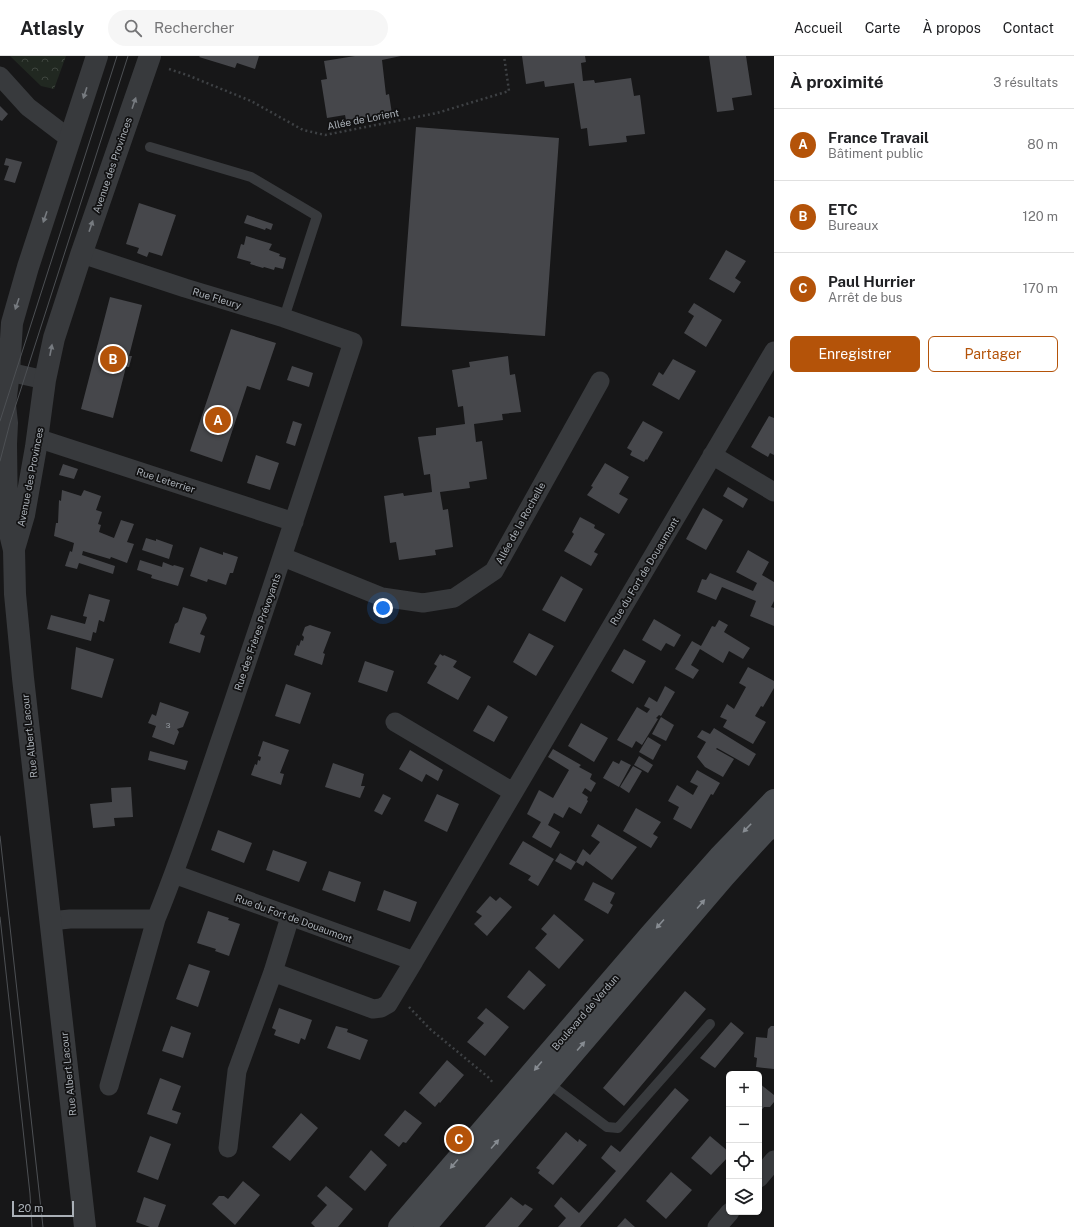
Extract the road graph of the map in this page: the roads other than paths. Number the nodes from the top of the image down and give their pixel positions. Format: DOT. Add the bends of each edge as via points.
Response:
graph roads {
  1 [pos="97,56"];
  2 [pos="149,59"];
  3 [pos="0,76"];
  4 [pos="70,139"];
  5 [pos="150,147"];
  6 [pos="81,255"];
  7 [pos="284,318"];
  8 [pos="353,342"];
  9 [pos="774,351"];
  10 [pos="3,371"];
  11 [pos="46,380"];
  12 [pos="600,381"];
  13 [pos="37,438"];
  14 [pos="712,455"];
  15 [pos="774,492"];
  16 [pos="294,522"];
  17 [pos="14,550"];
  18 [pos="283,557"];
  19 [pos="395,722"];
  20 [pos="513,792"];
  21 [pos="774,800"];
  22 [pos="774,825"];
  23 [pos="174,874"];
  24 [pos="290,917"];
  25 [pos="156,920"];
  26 [pos="50,921"];
  27 [pos="414,961"];
  28 [pos="273,972"];
  29 [pos="710,1024"];
  30 [pos="548,1083"];
  31 [pos="109,1086"];
  32 [pos="228,1148"];
  33 [pos="774,1160"];
  34 [pos="762,1174"];
  35 [pos="727,1215"];
  36 [pos="85,1227"];
  37 [pos="400,1227"];
  38 [pos="425,1227"];
  39 [pos="717,1227"];
  1 -- 4 [label="street, Avenue des Provinces, one-way"];
  6 -- 2 [label="street, Avenue des Provinces, one-way"];
  3 -- 4 [label="street" via="28,107"];
  4 -- 10 [label="street, Avenue des Provinces, one-way" via="12,322"];
  5 -- 7 [label="lane" via="251,177 317,216"];
  6 -- 7 [label="street, Rue Fleury"];
  11 -- 6 [label="street, Avenue des Provinces, one-way" via="54,338"];
  7 -- 8 [label="street, Rue Fleury"];
  8 -- 16 [label="street, Rue des Frères Prévoyants"];
  9 -- 14 [label="street, Rue du Fort de Douaumont"];
  10 -- 11 [label="street"];
  10 -- 17 [label="street, Avenue des Provinces" via="7,423 7,521"];
  11 -- 13 [label="street, Avenue des Provinces"];
  12 -- 18 [label="street, Allée de la Rochelle" via="494,571 454,598 423,603 382,597"];
  13 -- 16 [label="street, Rue Leterrier"];
  13 -- 17 [label="street, Avenue des Provinces" via="24,515"];
  14 -- 15 [label="street"];
  14 -- 20 [label="street, Rue du Fort de Douaumont"];
  16 -- 18 [label="street, Rue des Frères Prévoyants"];
  17 -- 26 [label="street, Rue Albert Lacour" via="15,594 23,678"];
  18 -- 23 [label="street, Rue des Frères Prévoyants"];
  19 -- 20 [label="street"];
  20 -- 27 [label="street, Rue du Fort de Douaumont"];
  21 -- 37 [label="main road, Boulevard de Verdun, one-way" via="650,935"];
  30 -- 22 [label="main road, Boulevard de Verdun, one-way" via="724,877"];
  23 -- 24 [label="street, Rue du Fort de Douaumont"];
  23 -- 25 [label="street, Rue des Frères Prévoyants"];
  24 -- 27 [label="street, Rue du Fort de Douaumont"];
  24 -- 28 [label="street"];
  25 -- 26 [label="street"];
  25 -- 31 [label="street"];
  26 -- 36 [label="street, Rue Albert Lacour"];
  27 -- 28 [label="street, Rue du Fort de Douaumont" via="388,1004 373,1009"];
  28 -- 32 [label="street" via="237,1071"];
  29 -- 30 [label="lane" via="618,1128 607,1127"];
  38 -- 30 [label="main road, Boulevard de Verdun, one-way"];
  33 -- 34 [label="street"];
  35 -- 39 [label="street"];
}
